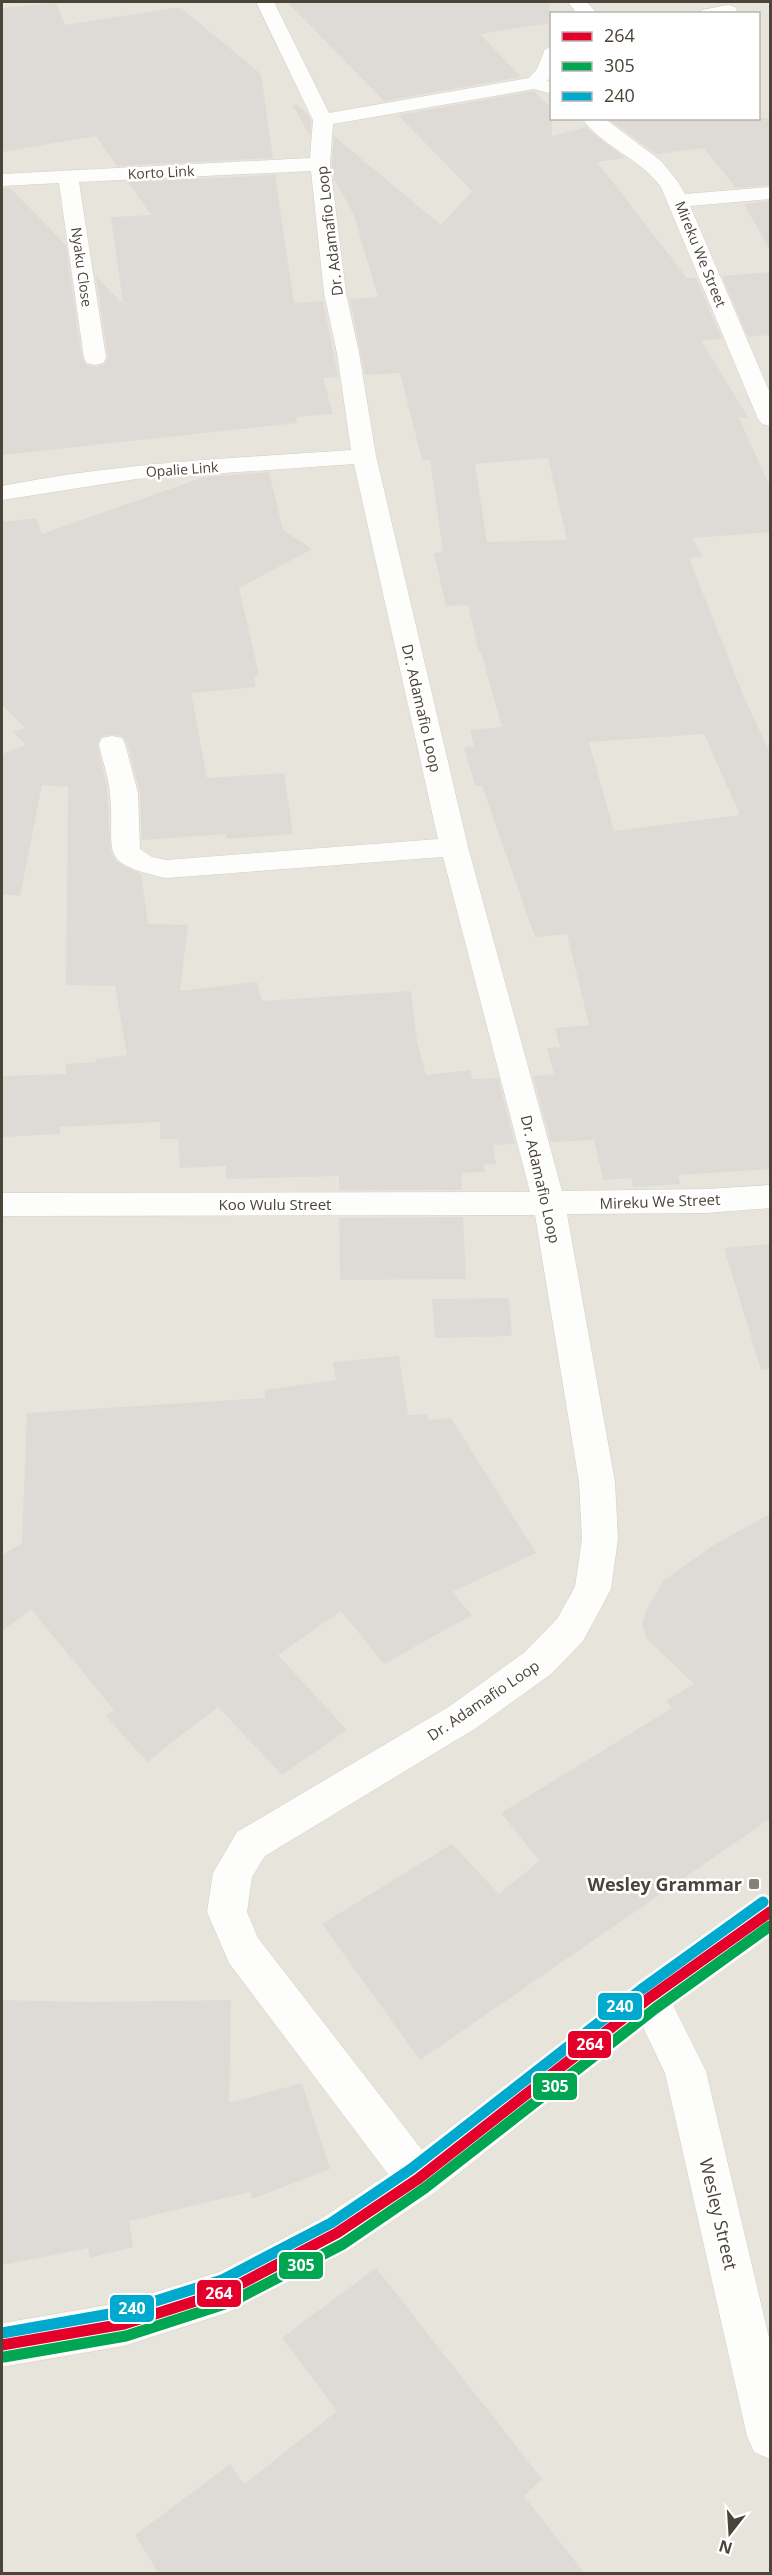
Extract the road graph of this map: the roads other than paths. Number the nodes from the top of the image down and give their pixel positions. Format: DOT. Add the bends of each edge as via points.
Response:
graph roads {
  1 [pos="265,2"];
  2 [pos="550,59"];
  3 [pos="543,85"];
  4 [pos="323,120"];
  5 [pos="595,120"];
  6 [pos="321,164"];
  7 [pos="68,177"];
  8 [pos="2,180"];
  9 [pos="771,193"];
  10 [pos="680,201"];
  11 [pos="95,358"];
  12 [pos="761,373"];
  13 [pos="771,419"];
  14 [pos="364,456"];
  15 [pos="2,493"];
  16 [pos="112,744"];
  17 [pos="454,847"];
  18 [pos="771,1196"];
  19 [pos="549,1203"];
  20 [pos="2,1205"];
  21 [pos="771,1912"];
  22 [pos="649,1998"];
  23 [pos="418,2179"];
  24 [pos="2,2345"];
  25 [pos="771,2436"];
  1 -- 4 [label="street, Dr. Adamafio Loop"];
  2 -- 3 [label="street"];
  3 -- 4 [label="street"];
  4 -- 6 [label="street, Dr. Adamafio Loop"];
  5 -- 10 [label="street, Mireku We Street" via="663,173"];
  6 -- 7 [label="street, Korto Link"];
  6 -- 14 [label="street, Dr. Adamafio Loop" via="335,293"];
  7 -- 8 [label="street, Korto Link"];
  7 -- 11 [label="street, Nyaku Close"];
  9 -- 10 [label="street"];
  10 -- 12 [label="street, Mireku We Street"];
  12 -- 13 [label="street, Mireku We Street"];
  14 -- 15 [label="street, Opalie Link" via="107,474"];
  14 -- 17 [label="street, Dr. Adamafio Loop"];
  16 -- 17 [label="street" via="124,793 127,853 143,864 166,868"];
  17 -- 19 [label="street, Dr. Adamafio Loop"];
  18 -- 19 [label="street, Mireku We Street"];
  19 -- 20 [label="street, Koo Wulu Street"];
  19 -- 23 [label="street, Dr. Adamafio Loop" via="597,1482 600,1539 593,1589 570,1630 538,1664 463,1717 251,1844 233,1873 227,1912 243,1950"];
  21 -- 22 [label="main road"];
  22 -- 23 [label="main road"];
  22 -- 25 [label="street, Wesley Street" via="685,2071"];
  23 -- 24 [label="main road" via="337,2233 227,2291 124,2324"];
}
